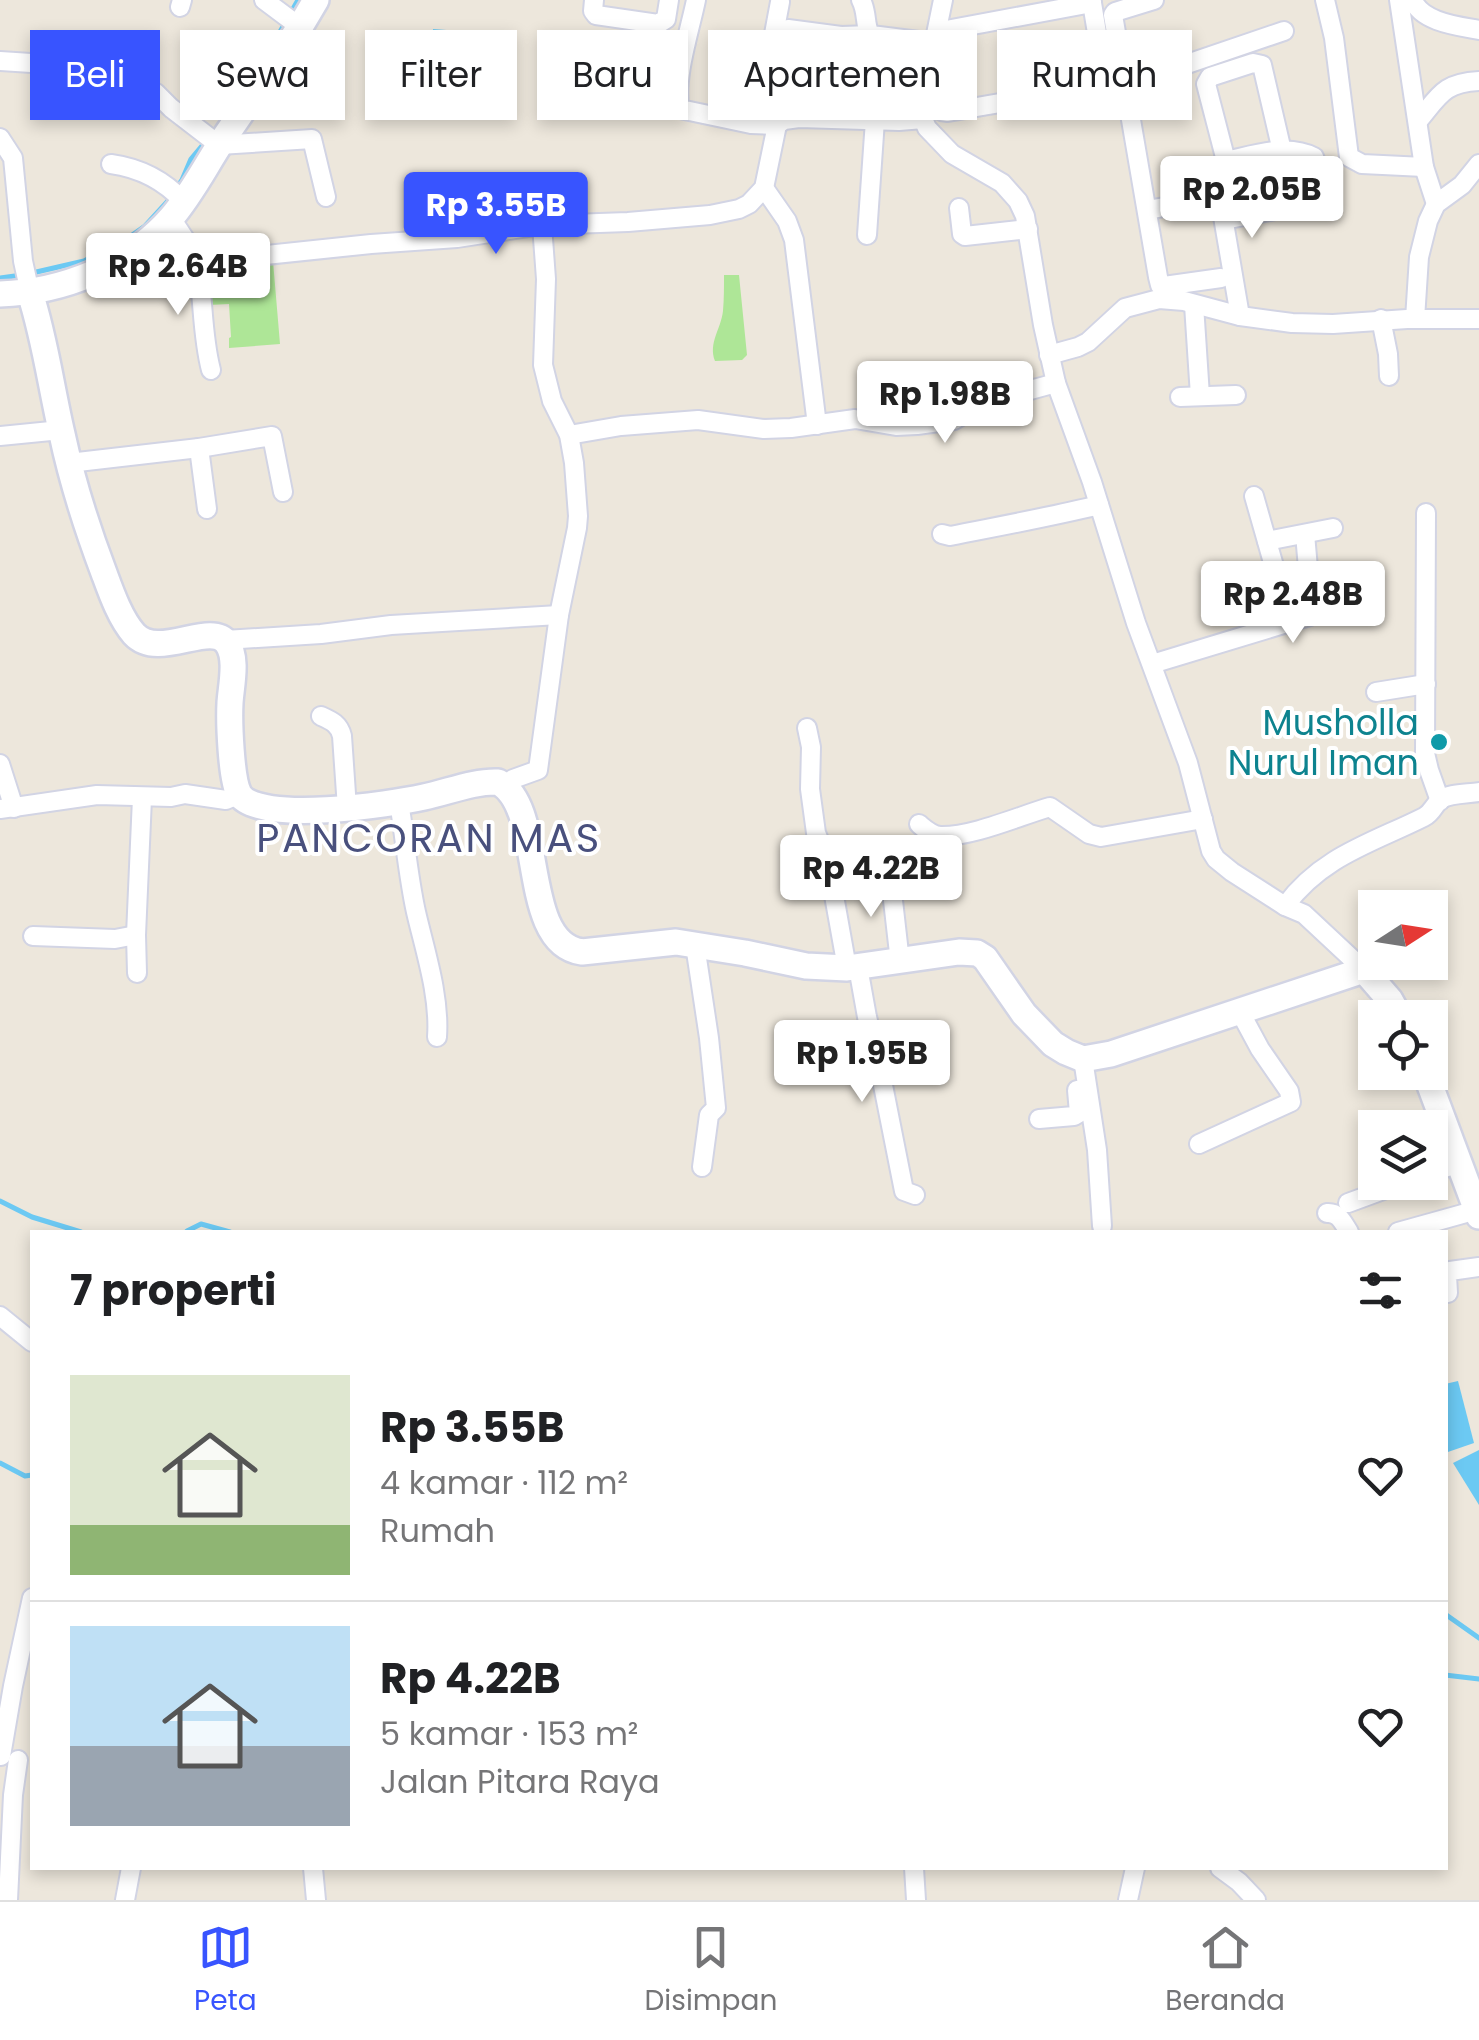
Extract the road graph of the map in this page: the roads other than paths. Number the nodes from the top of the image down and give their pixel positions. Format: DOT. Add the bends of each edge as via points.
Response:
graph roads {
  1 [pos="316,0"];
  2 [pos="594,0"];
  3 [pos="670,0"];
  4 [pos="696,0"];
  5 [pos="861,0"];
  6 [pos="943,0"];
  7 [pos="952,0"];
  8 [pos="1154,0"];
  9 [pos="1324,0"];
  10 [pos="1398,0"];
  11 [pos="1413,0"];
  12 [pos="780,2"];
  13 [pos="1091,2"];
  14 [pos="282,12"];
  15 [pos="788,29"];
  16 [pos="795,30"];
  17 [pos="868,30"];
  18 [pos="941,30"];
  19 [pos="943,30"];
  20 [pos="967,30"];
  21 [pos="1096,30"];
  22 [pos="1116,30"];
  23 [pos="1479,30"];
  24 [pos="1284,32"];
  25 [pos="0,61"];
  26 [pos="1192,63"];
  27 [pos="1479,81"];
  28 [pos="784,120"];
  29 [pos="875,120"];
  30 [pos="924,120"];
  31 [pos="1131,120"];
  32 [pos="1418,122"];
  33 [pos="767,125"];
  34 [pos="0,138"];
  35 [pos="212,140"];
  36 [pos="1282,151"];
  37 [pos="1226,161"];
  38 [pos="111,164"];
  39 [pos="1479,164"];
  40 [pos="1424,167"];
  41 [pos="764,188"];
  42 [pos="326,197"];
  43 [pos="1206,200"];
  44 [pos="176,201"];
  45 [pos="1436,204"];
  46 [pos="960,208"];
  47 [pos="1147,210"];
  48 [pos="1224,220"];
  49 [pos="542,225"];
  50 [pos="1028,229"];
  51 [pos="867,235"];
  52 [pos="196,256"];
  53 [pos="1221,278"];
  54 [pos="28,287"];
  55 [pos="0,294"];
  56 [pos="1194,305"];
  57 [pos="1240,316"];
  58 [pos="1381,319"];
  59 [pos="1415,319"];
  60 [pos="1479,319"];
  61 [pos="1049,355"];
  62 [pos="210,370"];
  63 [pos="1389,376"];
  64 [pos="1056,383"];
  65 [pos="1236,395"];
  66 [pos="1200,396"];
  67 [pos="1180,397"];
  68 [pos="816,426"];
  69 [pos="61,430"];
  70 [pos="569,435"];
  71 [pos="0,436"];
  72 [pos="198,448"];
  73 [pos="69,463"];
  74 [pos="284,492"];
  75 [pos="1254,496"];
  76 [pos="1099,505"];
  77 [pos="207,510"];
  78 [pos="1426,513"];
  79 [pos="1332,528"];
  80 [pos="942,534"];
  81 [pos="1304,534"];
  82 [pos="1267,541"];
  83 [pos="559,615"];
  84 [pos="1290,622"];
  85 [pos="225,640"];
  86 [pos="1152,664"];
  87 [pos="1426,684"];
  88 [pos="1376,692"];
  89 [pos="321,716"];
  90 [pos="807,728"];
  91 [pos="0,764"];
  92 [pos="506,786"];
  93 [pos="1479,792"];
  94 [pos="240,794"];
  95 [pos="142,798"];
  96 [pos="1440,801"];
  97 [pos="399,802"];
  98 [pos="7,808"];
  99 [pos="348,808"];
  100 [pos="1202,819"];
  101 [pos="919,824"];
  102 [pos="890,874"];
  103 [pos="1286,906"];
  104 [pos="136,935"];
  105 [pos="33,936"];
  106 [pos="696,946"];
  107 [pos="900,962"];
  108 [pos="1358,964"];
  109 [pos="852,968"];
  110 [pos="1358,972"];
  111 [pos="137,973"];
  112 [pos="1373,980"];
  113 [pos="1390,1000"];
  114 [pos="1239,1010"];
  115 [pos="436,1037"];
  116 [pos="1077,1057"];
  117 [pos="1432,1090"];
  118 [pos="1038,1119"];
  119 [pos="1199,1144"];
  120 [pos="702,1167"];
  121 [pos="1468,1177"];
  122 [pos="916,1195"];
  123 [pos="1358,1199"];
  124 [pos="1348,1203"];
  125 [pos="1327,1212"];
  126 [pos="1478,1213"];
  127 [pos="1102,1226"];
  128 [pos="1348,1230"];
  129 [pos="1406,1230"];
  130 [pos="1479,1267"];
  131 [pos="1448,1292"];
  132 [pos="0,1316"];
  133 [pos="30,1340"];
  134 [pos="30,1607"];
  135 [pos="13,1759"];
  136 [pos="131,1870"];
  137 [pos="313,1870"];
  138 [pos="914,1870"];
  139 [pos="1135,1870"];
  140 [pos="1241,1875"];
  141 [pos="8,1900"];
  142 [pos="125,1900"];
  143 [pos="316,1900"];
  144 [pos="916,1900"];
  145 [pos="1128,1900"];
  146 [pos="1256,1900"];
  1 -- 14 [label="main road"];
  2 -- 3 [label="street" via="596,15 658,24"];
  4 -- 33 [label="street" via="680,109"];
  5 -- 17 [label="street"];
  6 -- 18 [label="street"];
  7 -- 19 [label="street"];
  8 -- 22 [label="street" via="1115,12"];
  9 -- 40 [label="street" via="1348,157 1362,164"];
  10 -- 32 [label="street"];
  11 -- 23 [label="street" via="1433,18"];
  12 -- 33 [label="street"];
  13 -- 20 [label="street"];
  13 -- 21 [label="street"];
  14 -- 35 [label="main road"];
  15 -- 16 [label="street"];
  24 -- 26 [label="street"];
  25 -- 35 [label="street" via="108,68 145,85"];
  27 -- 32 [label="street" via="1448,87"];
  28 -- 33 [label="street"];
  29 -- 51 [label="street"];
  30 -- 50 [label="street" via="952,154 1012,193"];
  31 -- 47 [label="street"];
  32 -- 40 [label="street"];
  33 -- 41 [label="street"];
  34 -- 54 [label="street" via="15,168"];
  35 -- 42 [label="street" via="312,138"];
  35 -- 44 [label="main road"];
  36 -- 37 [label="street"];
  36 -- 37 [label="street" via="1262,65 1253,63 1206,84"];
  36 -- 48 [label="street" via="1314,157 1321,182 1316,202"];
  37 -- 48 [label="street" via="1217,182"];
  38 -- 44 [label="street" via="137,169"];
  39 -- 45 [label="street"];
  40 -- 45 [label="street"];
  41 -- 49 [label="street" via="739,210 710,215"];
  41 -- 68 [label="street" via="794,240"];
  43 -- 47 [label="street"];
  44 -- 52 [label="street"];
  44 -- 54 [label="main road" via="148,242 120,261"];
  45 -- 59 [label="street" via="1419,257"];
  46 -- 50 [label="street" via="965,236"];
  47 -- 53 [label="street" via="1160,284"];
  48 -- 57 [label="street"];
  49 -- 52 [label="street" via="218,260"];
  49 -- 70 [label="street" via="543,364"];
  50 -- 61 [label="street"];
  52 -- 62 [label="street"];
  54 -- 55 [label="main road"];
  54 -- 69 [label="main road"];
  56 -- 57 [label="street"];
  56 -- 61 [label="street" via="1137,303 1088,342"];
  56 -- 66 [label="street"];
  57 -- 58 [label="street" via="1332,324"];
  58 -- 59 [label="street"];
  58 -- 63 [label="street"];
  59 -- 60 [label="street"];
  61 -- 64 [label="street"];
  64 -- 68 [label="street" via="996,398 948,421 907,426 856,419"];
  64 -- 76 [label="street"];
  65 -- 66 [label="street"];
  66 -- 67 [label="street"];
  68 -- 70 [label="street" via="764,429 698,420"];
  69 -- 71 [label="street"];
  69 -- 73 [label="main road"];
  70 -- 83 [label="street" via="578,528"];
  72 -- 73 [label="street"];
  72 -- 74 [label="street" via="272,436"];
  72 -- 77 [label="street"];
  73 -- 85 [label="main road" via="104,574 132,631 164,644 204,636"];
  75 -- 82 [label="street"];
  76 -- 80 [label="street"];
  76 -- 86 [label="street"];
  78 -- 87 [label="street"];
  79 -- 81 [label="street"];
  81 -- 82 [label="street"];
  81 -- 84 [label="street" via="1312,614"];
  82 -- 84 [label="street"];
  83 -- 85 [label="street" via="436,617"];
  83 -- 92 [label="street" via="538,770"];
  84 -- 86 [label="street"];
  85 -- 94 [label="main road" via="232,660 230,719"];
  86 -- 100 [label="street"];
  87 -- 88 [label="street"];
  87 -- 96 [label="street" via="1426,753"];
  89 -- 99 [label="street" via="340,727"];
  90 -- 109 [label="street" via="816,833"];
  91 -- 98 [label="street"];
  92 -- 97 [label="main road" via="490,782"];
  92 -- 106 [label="main road" via="520,807 544,912 567,947 582,952 658,942"];
  93 -- 96 [label="street"];
  94 -- 95 [label="street" via="226,800 185,794"];
  94 -- 99 [label="main road" via="266,808"];
  95 -- 98 [label="street" via="97,796"];
  95 -- 104 [label="street"];
  96 -- 103 [label="street" via="1428,815 1326,864"];
  97 -- 99 [label="main road"];
  97 -- 115 [label="street" via="436,1004"];
  100 -- 101 [label="street" via="1101,837 1050,807 937,836"];
  100 -- 103 [label="street" via="1216,859"];
  102 -- 107 [label="street"];
  103 -- 108 [label="street" via="1316,923"];
  104 -- 105 [label="street"];
  104 -- 111 [label="street"];
  106 -- 109 [label="main road"];
  106 -- 120 [label="street" via="716,1108 709,1115"];
  107 -- 109 [label="main road"];
  107 -- 116 [label="main road" via="982,955 1033,1025"];
  109 -- 122 [label="street" via="904,1191"];
  110 -- 114 [label="main road"];
  112 -- 113 [label="main road"];
  114 -- 116 [label="main road" via="1126,1049"];
  114 -- 119 [label="street" via="1291,1102"];
  116 -- 118 [label="street" via="1080,1111"];
  116 -- 127 [label="street" via="1098,1160"];
  117 -- 121 [label="main road"];
  121 -- 126 [label="main road"];
  123 -- 124 [label="street"];
  125 -- 128 [label="street"];
  126 -- 129 [label="street"];
  130 -- 131 [label="street" via="1450,1271"];
  132 -- 133 [label="street"];
  134 -- 135 [label="street" via="13,1686"];
  135 -- 141 [label="street"];
  136 -- 142 [label="street"];
  137 -- 143 [label="street"];
  138 -- 144 [label="street"];
  139 -- 145 [label="street"];
  140 -- 146 [label="street"];
}
